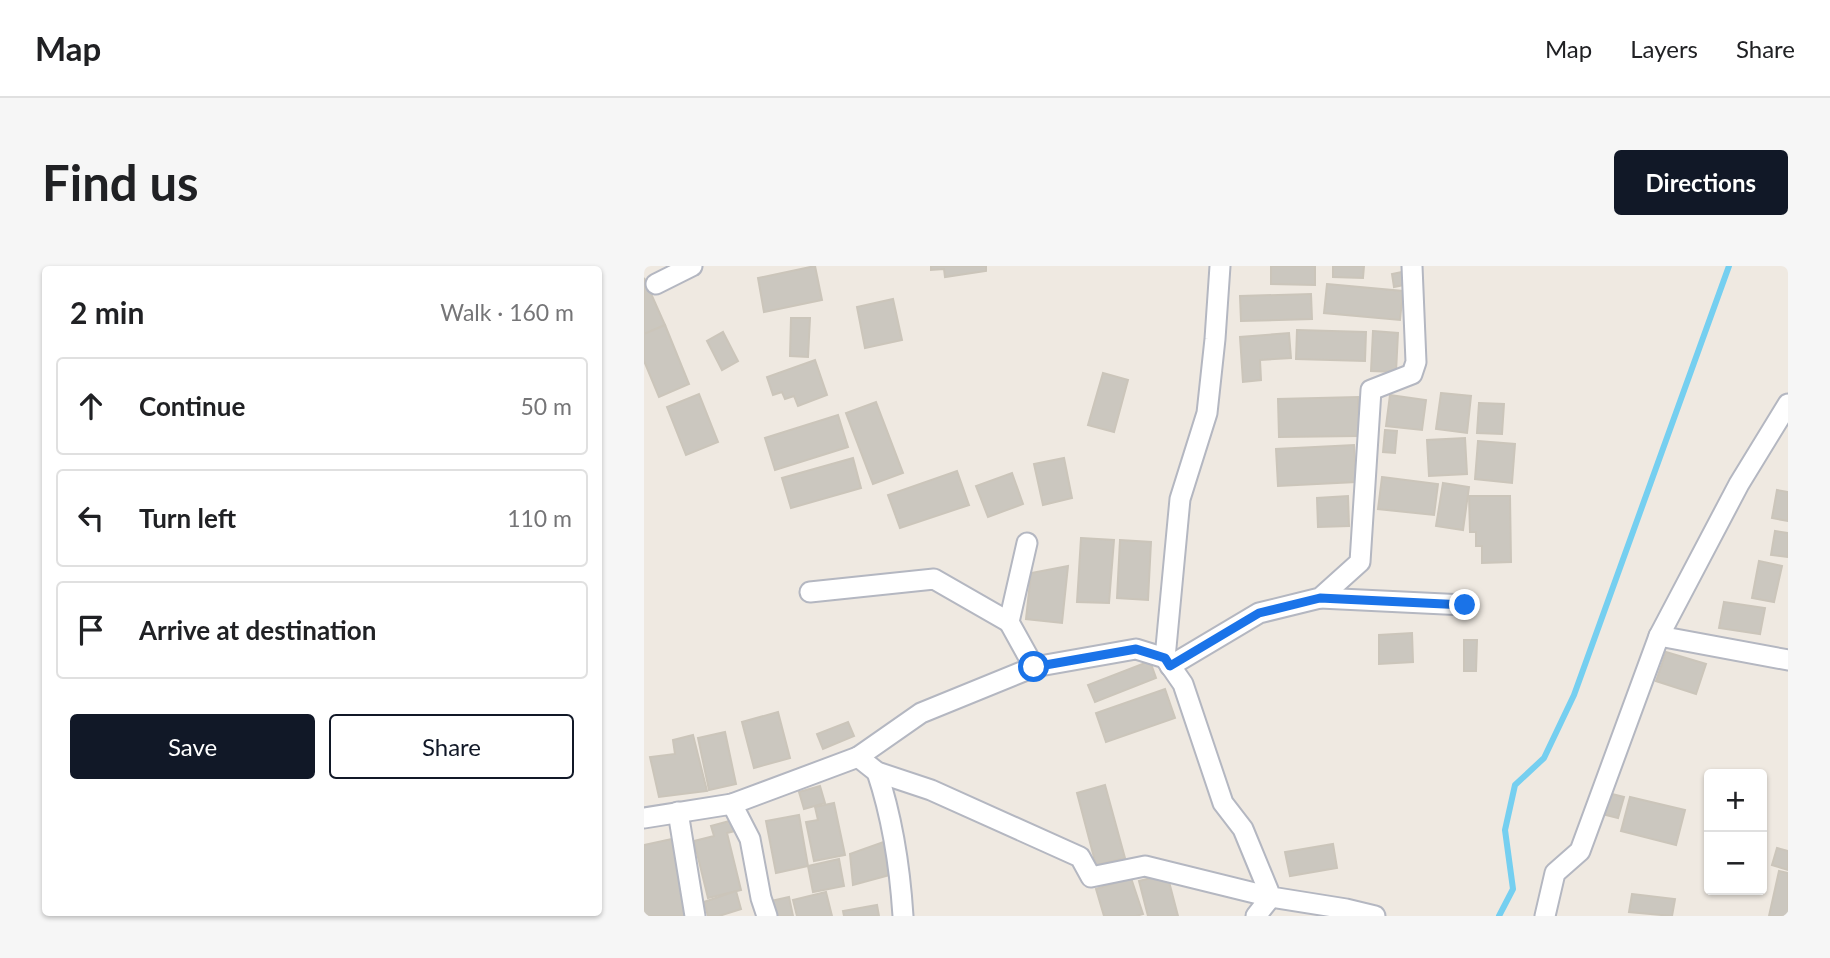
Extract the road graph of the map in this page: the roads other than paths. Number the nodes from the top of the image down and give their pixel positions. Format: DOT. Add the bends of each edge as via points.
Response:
graph roads {
  1 [pos="692,266"];
  2 [pos="1220,266"];
  3 [pos="1412,266"];
  4 [pos="656,284"];
  5 [pos="1788,404"];
  6 [pos="1027,543"];
  7 [pos="810,592"];
  8 [pos="1320,598"];
  9 [pos="1465,605"];
  10 [pos="1009,622"];
  11 [pos="1658,636"];
  12 [pos="1788,660"];
  13 [pos="1167,662"];
  14 [pos="1034,667"];
  15 [pos="858,757"];
  16 [pos="877,772"];
  17 [pos="732,804"];
  18 [pos="678,812"];
  19 [pos="644,818"];
  20 [pos="1271,897"];
  21 [pos="695,916"];
  22 [pos="767,916"];
  23 [pos="904,916"];
  24 [pos="1256,916"];
  25 [pos="1375,916"];
  26 [pos="1545,916"];
  1 -- 4 [label="street"];
  2 -- 13 [label="street" via="1207,413 1180,499"];
  3 -- 8 [label="street" via="1416,362 1412,374 1371,390 1360,562"];
  5 -- 11 [label="street" via="1739,484"];
  6 -- 10 [label="street"];
  7 -- 10 [label="street" via="934,579"];
  8 -- 9 [label="street"];
  8 -- 13 [label="street" via="1259,613"];
  10 -- 14 [label="street"];
  11 -- 12 [label="street"];
  11 -- 26 [label="street" via="1580,851 1555,873"];
  13 -- 14 [label="street" via="1136,649"];
  13 -- 20 [label="street" via="1183,684 1223,803 1243,829"];
  14 -- 15 [label="street" via="921,713"];
  15 -- 16 [label="street"];
  15 -- 17 [label="street"];
  16 -- 20 [label="street" via="931,790 1080,857 1091,877 1145,866"];
  16 -- 23 [label="street"];
  17 -- 18 [label="street"];
  17 -- 22 [label="street" via="750,839"];
  18 -- 19 [label="street"];
  18 -- 21 [label="street"];
  20 -- 24 [label="street"];
  20 -- 25 [label="street"];
}
